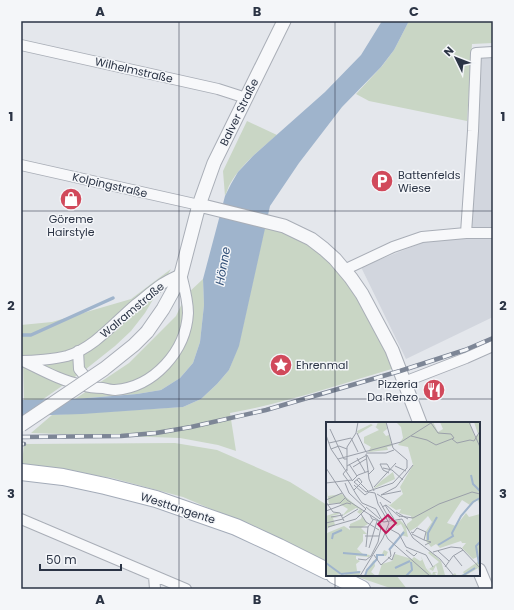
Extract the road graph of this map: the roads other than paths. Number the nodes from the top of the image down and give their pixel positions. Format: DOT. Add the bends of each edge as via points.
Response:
graph roads {
  1 [pos="284,21"];
  2 [pos="21,45"];
  3 [pos="493,52"];
  4 [pos="246,98"];
  5 [pos="21,164"];
  6 [pos="199,205"];
  7 [pos="466,233"];
  8 [pos="493,233"];
  9 [pos="344,270"];
  10 [pos="181,274"];
  11 [pos="493,346"];
  12 [pos="78,351"];
  13 [pos="22,361"];
  14 [pos="404,382"];
  15 [pos="94,388"];
  16 [pos="420,422"];
  17 [pos="21,425"];
  18 [pos="21,472"];
  19 [pos="21,519"];
  20 [pos="326,570"];
  21 [pos="480,572"];
  22 [pos="154,576"];
  23 [pos="336,576"];
  24 [pos="155,589"];
  25 [pos="186,589"];
  26 [pos="362,589"];
  27 [pos="487,589"];
  1 -- 4 [label="street, Balver Straße"];
  2 -- 4 [label="street, Wilhelmstraße"];
  3 -- 7 [label="street" via="476,52"];
  4 -- 6 [label="street, Balver Straße" via="214,163"];
  5 -- 6 [label="street, Kolpingstraße"];
  6 -- 9 [label="street" via="284,226 298,232 324,249"];
  6 -- 10 [label="street, Balver Straße"];
  7 -- 8 [label="street"];
  7 -- 9 [label="street" via="422,237 393,247"];
  9 -- 14 [label="street" via="362,294 378,323"];
  10 -- 12 [label="street, Walramstraße" via="162,284 96,340"];
  10 -- 15 [label="street, Walramstraße" via="188,312 182,338 170,359 152,377 142,382 115,390"];
  10 -- 17 [label="street, Balver Straße, bridge" via="163,309 134,345"];
  11 -- 14 [label="street"];
  12 -- 13 [label="street, Walramstraße" via="67,356"];
  12 -- 15 [label="street" via="79,369"];
  13 -- 15 [label="street, Walramstraße" via="69,382"];
  14 -- 16 [label="street"];
  18 -- 20 [label="main road, Westtangente" via="63,477 156,499 236,527"];
  19 -- 22 [label="street"];
  21 -- 27 [label="street"];
  22 -- 24 [label="street"];
  22 -- 25 [label="street"];
  23 -- 26 [label="main road"];
}
